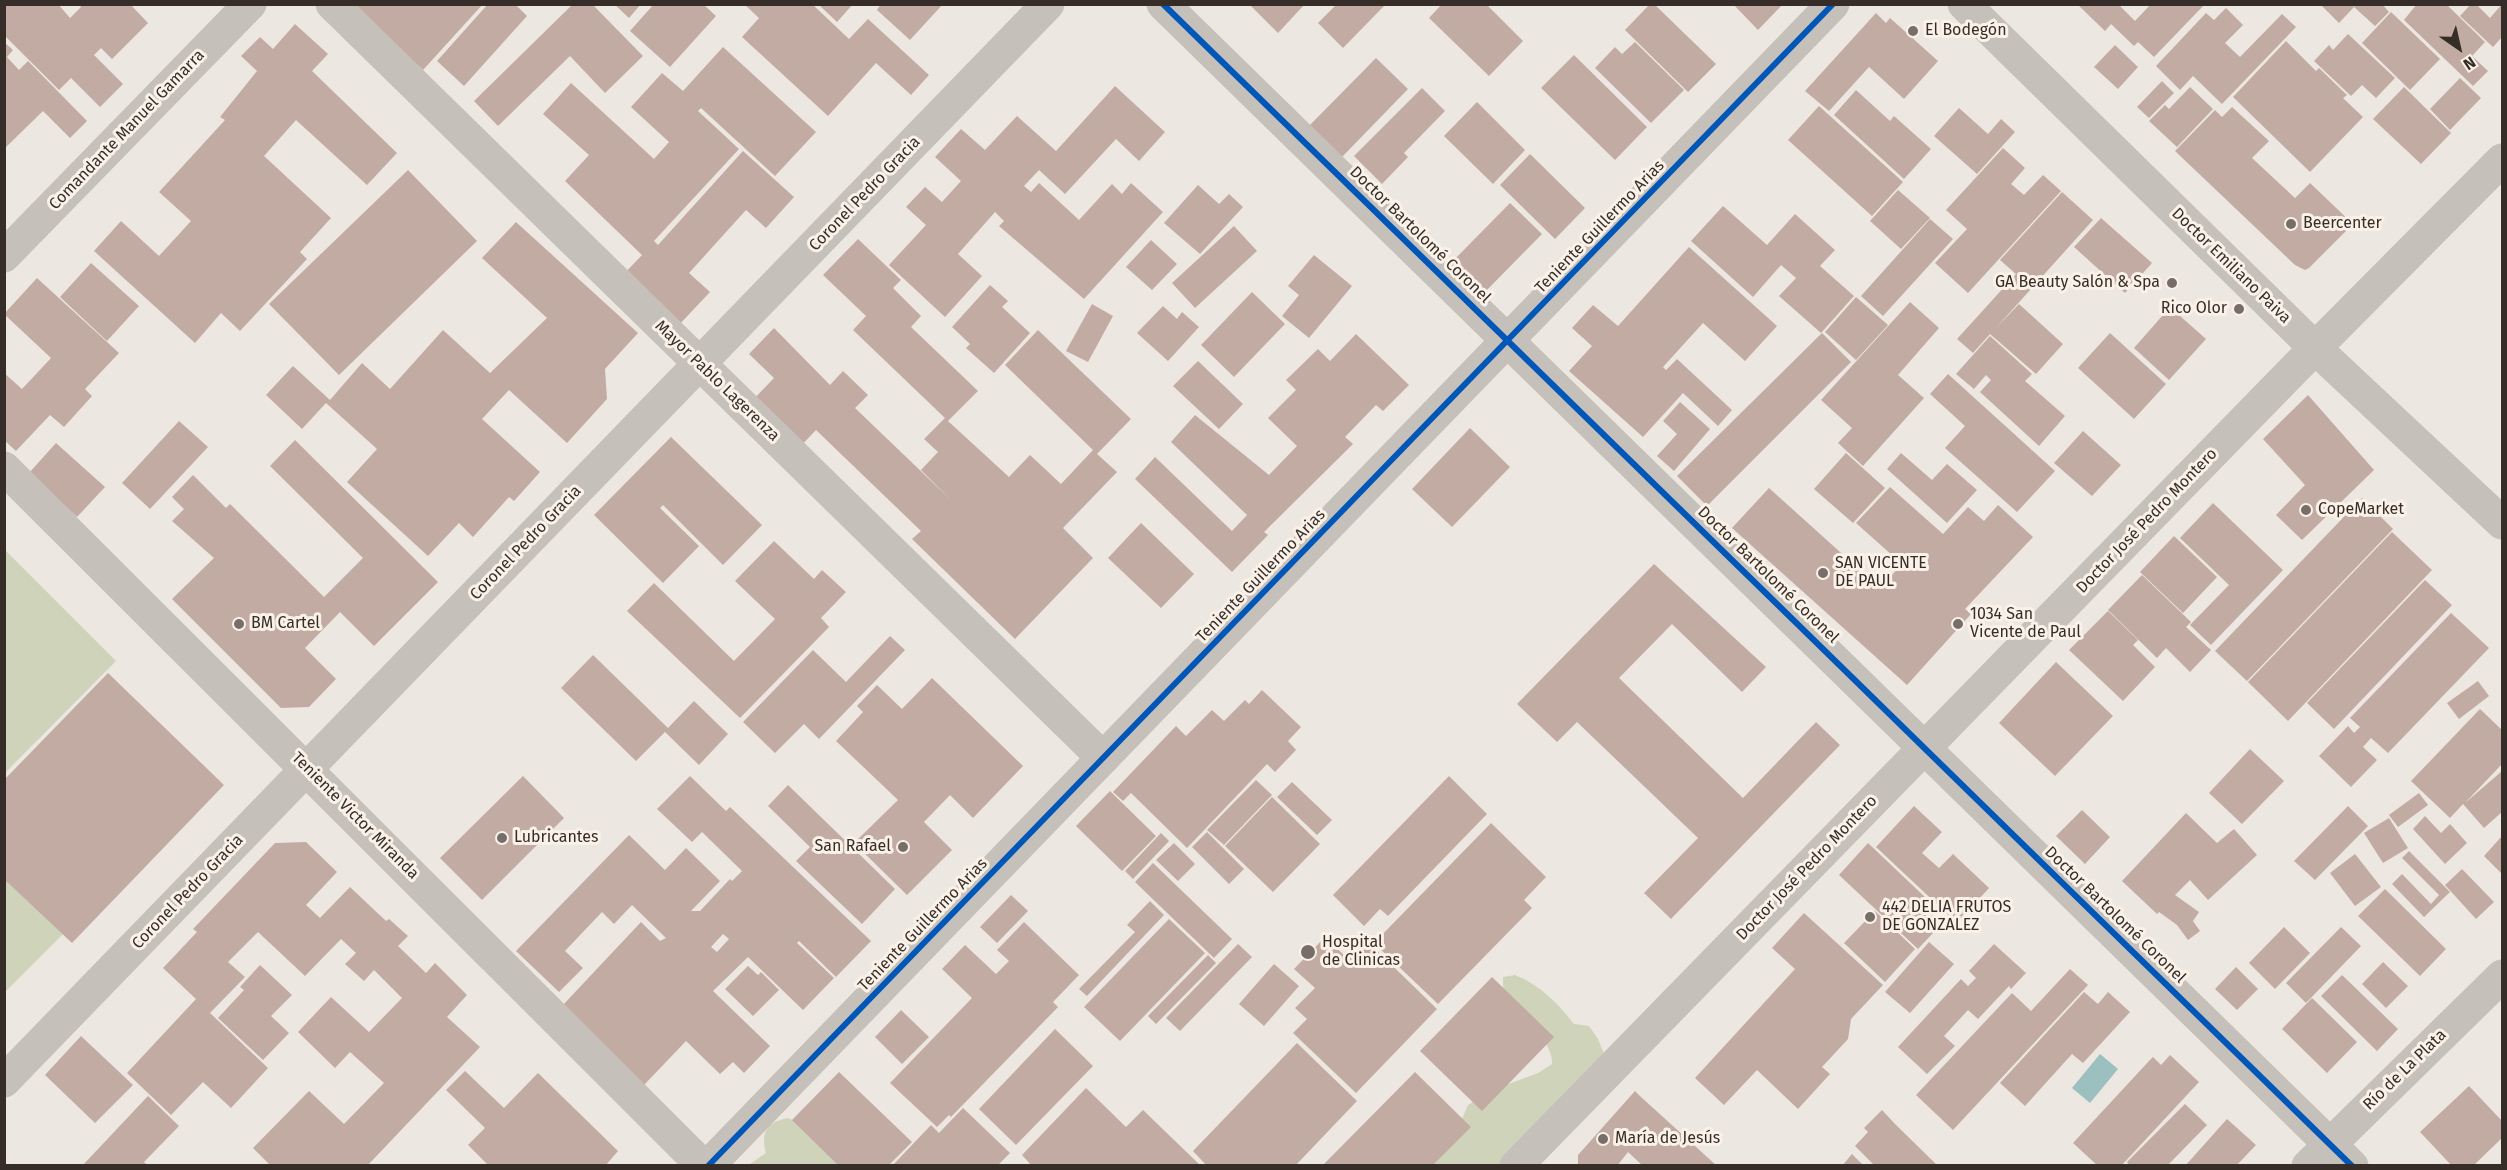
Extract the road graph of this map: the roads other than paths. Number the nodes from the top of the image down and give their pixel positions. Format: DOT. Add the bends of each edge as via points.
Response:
graph roads {
  1 [pos="250,4"];
  2 [pos="332,4"];
  3 [pos="1048,4"];
  4 [pos="1163,4"];
  5 [pos="1833,4"];
  6 [pos="1964,4"];
  7 [pos="2502,160"];
  8 [pos="4,256"];
  9 [pos="1509,340"];
  10 [pos="2315,348"];
  11 [pos="699,364"];
  12 [pos="4,468"];
  13 [pos="2502,524"];
  14 [pos="1925,747"];
  15 [pos="1103,758"];
  16 [pos="307,768"];
  17 [pos="2502,976"];
  18 [pos="4,1081"];
  19 [pos="2330,1158"];
  20 [pos="1523,1163"];
  21 [pos="703,1166"];
  22 [pos="708,1166"];
  1 -- 8 [label="street, Comandante Manuel Gamarra"];
  2 -- 11 [label="street, Mayor Pablo Lagerenza"];
  3 -- 11 [label="street, Coronel Pedro Gracia"];
  4 -- 9 [label="street, Doctor Bartolomé Coronel"];
  5 -- 9 [label="street, Teniente Guillermo Arias"];
  6 -- 10 [label="street, Doctor Emiliano Paiva"];
  7 -- 10 [label="street, Doctor José Pedro Montero"];
  9 -- 14 [label="street, Doctor Bartolomé Coronel"];
  9 -- 15 [label="street, Teniente Guillermo Arias"];
  10 -- 13 [label="street, Doctor Emiliano Paiva"];
  10 -- 14 [label="street, Doctor José Pedro Montero"];
  11 -- 15 [label="street, Mayor Pablo Lagerenza"];
  11 -- 16 [label="street, Coronel Pedro Gracia"];
  12 -- 16 [label="street, Teniente Victor Miranda"];
  14 -- 19 [label="street, Doctor Bartolomé Coronel"];
  14 -- 20 [label="street, Doctor José Pedro Montero"];
  15 -- 22 [label="street, Teniente Guillermo Arias"];
  16 -- 18 [label="street, Coronel Pedro Gracia"];
  16 -- 21 [label="street, Teniente Victor Miranda"];
  17 -- 19 [label="street, Río de La Plata"];
}
